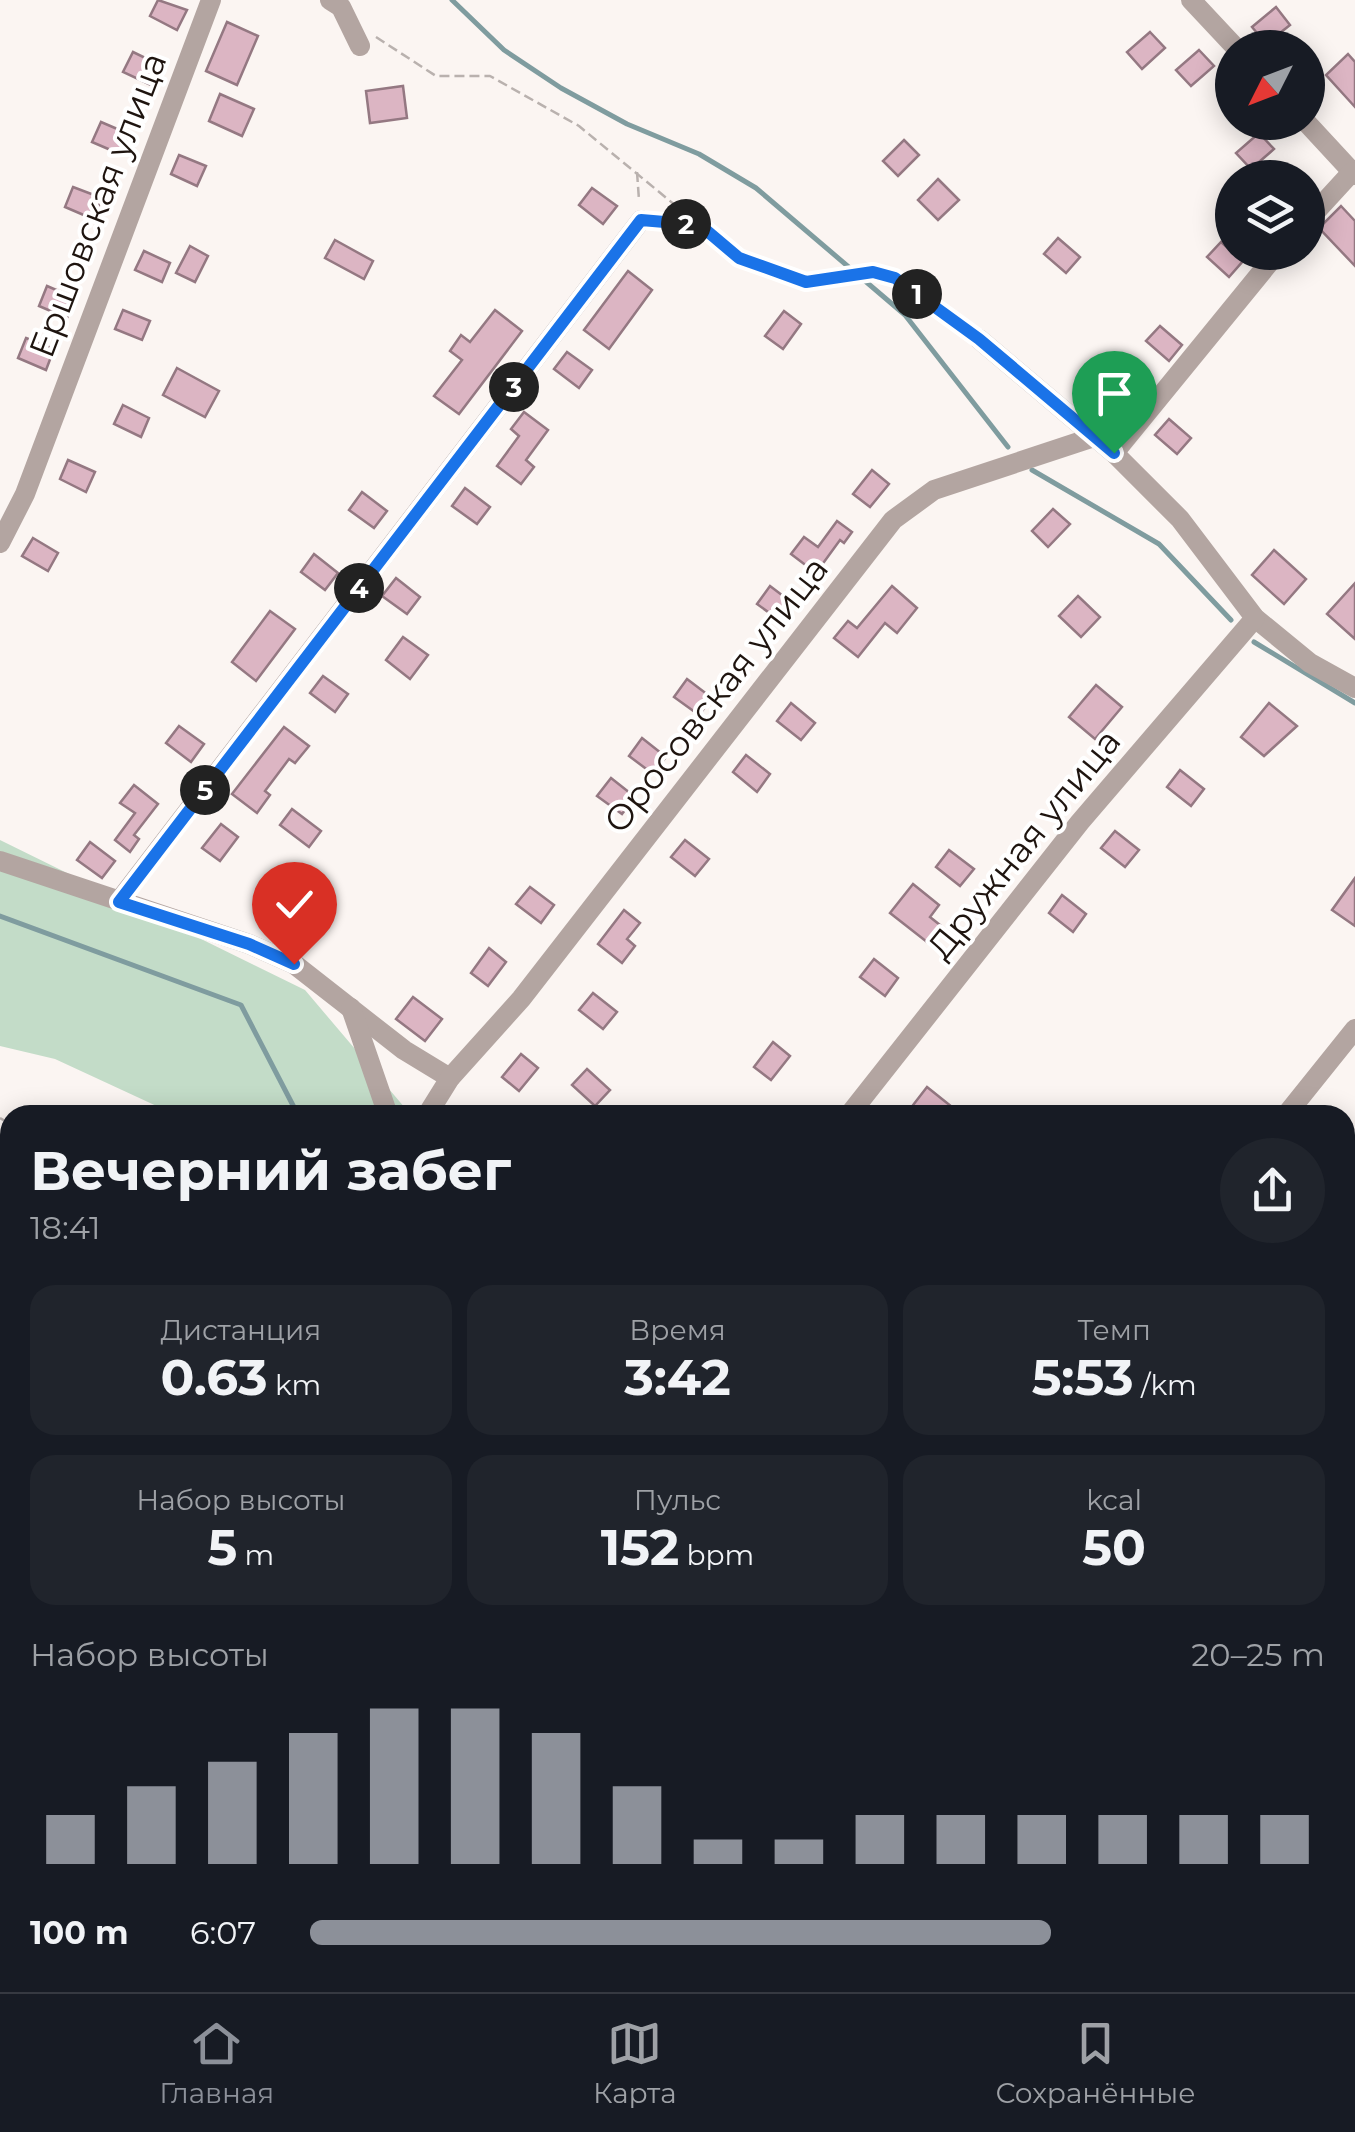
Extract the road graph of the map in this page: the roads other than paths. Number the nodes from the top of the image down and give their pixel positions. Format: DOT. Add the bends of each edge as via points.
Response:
graph roads {
  1 [pos="211,0"];
  2 [pos="330,0"];
  3 [pos="1191,0"];
  4 [pos="1219,30"];
  5 [pos="360,46"];
  6 [pos="1323,140"];
  7 [pos="1354,173"];
  8 [pos="1325,203"];
  9 [pos="641,220"];
  10 [pos="1263,270"];
  11 [pos="979,339"];
  12 [pos="1094,438"];
  13 [pos="1114,453"];
  14 [pos="0,543"];
  15 [pos="1255,618"];
  16 [pos="1355,688"];
  17 [pos="0,861"];
  18 [pos="119,902"];
  19 [pos="350,1006"];
  20 [pos="1355,1029"];
  21 [pos="450,1078"];
  22 [pos="385,1105"];
  23 [pos="433,1105"];
  24 [pos="858,1105"];
  25 [pos="1294,1105"];
  1 -- 14 [label="street, Ершовская улица" via="25,494"];
  2 -- 5 [label="street" via="341,6"];
  3 -- 4 [label="street"];
  6 -- 7 [label="street"];
  7 -- 8 [label="street"];
  9 -- 18 [label="street"];
  10 -- 13 [label="street"];
  11 -- 12 [label="street"];
  12 -- 13 [label="street"];
  12 -- 21 [label="street, Оросовская улица" via="934,490 894,520"];
  13 -- 15 [label="street" via="1180,519"];
  15 -- 16 [label="street" via="1310,663"];
  15 -- 24 [label="street, Дружная улица" via="1080,822"];
  17 -- 18 [label="street"];
  18 -- 19 [label="street" via="294,964"];
  19 -- 21 [label="street"];
  19 -- 22 [label="street"];
  20 -- 25 [label="street"];
  21 -- 23 [label="street, Оросовская улица"];
}
